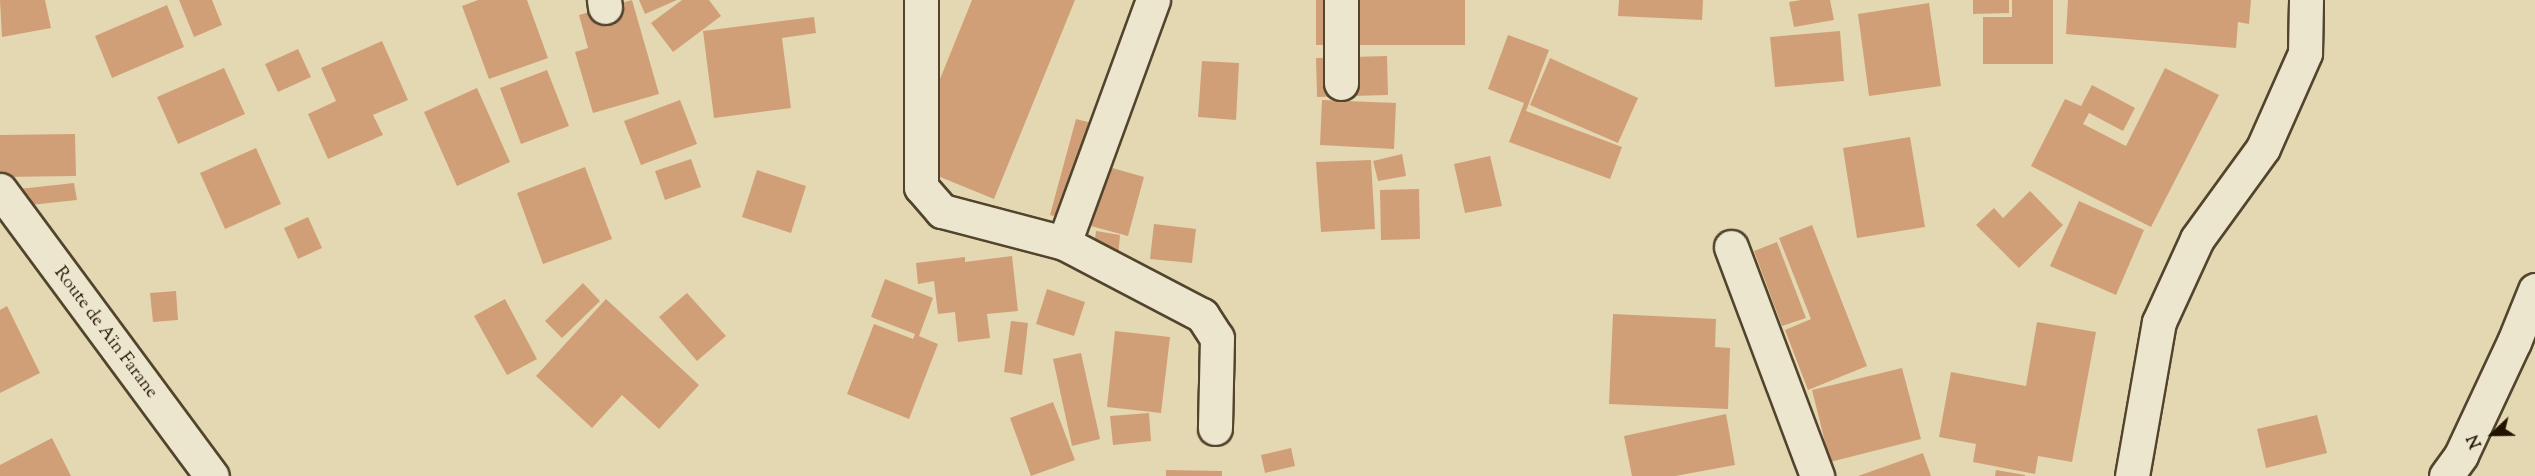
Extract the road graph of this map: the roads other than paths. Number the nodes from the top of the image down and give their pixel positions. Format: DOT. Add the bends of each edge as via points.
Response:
graph roads {
  1 [pos="921,0"];
  2 [pos="1153,0"];
  3 [pos="1341,0"];
  4 [pos="2306,0"];
  5 [pos="1341,83"];
  6 [pos="0,190"];
  7 [pos="1064,243"];
  8 [pos="1731,247"];
  9 [pos="2535,290"];
  10 [pos="1215,428"];
  11 [pos="212,476"];
  12 [pos="1817,476"];
  13 [pos="2133,476"];
  14 [pos="2446,476"];
  1 -- 7 [label="street" via="921,187 942,212"];
  2 -- 7 [label="street"];
  3 -- 5 [label="street"];
  4 -- 13 [label="street" via="2305,53 2263,148 2197,238 2159,322"];
  6 -- 11 [label="street, Route de Aïn Farane"];
  7 -- 10 [label="street" via="1202,315 1216,338"];
  8 -- 12 [label="street"];
  9 -- 14 [label="street" via="2461,455"];
}
